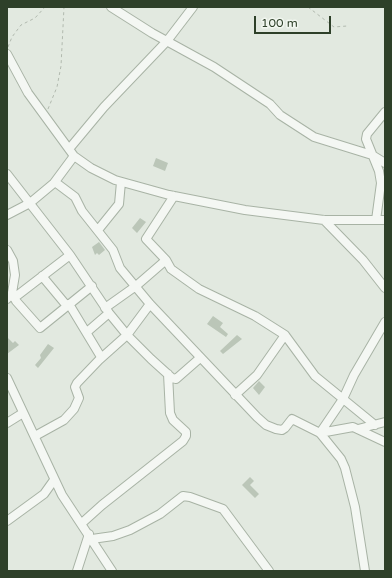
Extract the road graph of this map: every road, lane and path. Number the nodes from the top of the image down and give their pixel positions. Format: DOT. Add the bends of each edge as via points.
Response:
graph roads {
  1 [pos="45,7"];
  2 [pos="64,7"];
  3 [pos="111,7"];
  4 [pos="193,7"];
  5 [pos="308,7"];
  6 [pos="347,26"];
  7 [pos="167,41"];
  8 [pos="7,49"];
  9 [pos="7,54"];
  10 [pos="10,69"];
  11 [pos="45,115"];
  12 [pos="384,117"];
  13 [pos="71,152"];
  14 [pos="372,155"];
  15 [pos="385,163"];
  16 [pos="7,174"];
  17 [pos="55,182"];
  18 [pos="121,182"];
  19 [pos="174,196"];
  20 [pos="30,203"];
  21 [pos="7,215"];
  22 [pos="324,220"];
  23 [pos="376,220"];
  24 [pos="385,220"];
  25 [pos="98,230"];
  26 [pos="7,250"];
  27 [pos="70,255"];
  28 [pos="166,260"];
  29 [pos="42,276"];
  30 [pos="92,286"];
  31 [pos="136,286"];
  32 [pos="385,288"];
  33 [pos="11,297"];
  34 [pos="150,304"];
  35 [pos="68,305"];
  36 [pos="107,311"];
  37 [pos="385,322"];
  38 [pos="87,332"];
  39 [pos="127,335"];
  40 [pos="285,335"];
  41 [pos="102,358"];
  42 [pos="200,358"];
  43 [pos="168,374"];
  44 [pos="7,378"];
  45 [pos="235,395"];
  46 [pos="343,399"];
  47 [pos="23,414"];
  48 [pos="385,422"];
  49 [pos="7,423"];
  50 [pos="376,424"];
  51 [pos="358,429"];
  52 [pos="320,433"];
  53 [pos="35,436"];
  54 [pos="385,442"];
  55 [pos="54,480"];
  56 [pos="7,521"];
  57 [pos="82,523"];
  58 [pos="91,537"];
  59 [pos="77,571"];
  60 [pos="112,571"];
  61 [pos="269,571"];
  62 [pos="365,571"];
  1 -- 8 [label="path" via="22,25 12,37"];
  2 -- 11 [label="path" via="61,66 57,87"];
  3 -- 7 [label="street"];
  4 -- 7 [label="street"];
  5 -- 6 [label="path" via="334,27"];
  7 -- 13 [label="street" via="104,107"];
  7 -- 14 [label="street" via="218,70 314,137"];
  9 -- 10 [label="street"];
  10 -- 11 [label="street"];
  11 -- 13 [label="street"];
  12 -- 14 [label="street" via="366,139"];
  13 -- 17 [label="street"];
  13 -- 18 [label="street" via="100,173"];
  14 -- 15 [label="street"];
  14 -- 23 [label="street" via="381,183"];
  16 -- 20 [label="street"];
  17 -- 20 [label="street"];
  17 -- 25 [label="street" via="75,197 82,211"];
  18 -- 19 [label="street"];
  18 -- 25 [label="street" via="119,204"];
  19 -- 22 [label="street" via="244,210"];
  19 -- 28 [label="street" via="146,239"];
  20 -- 21 [label="street"];
  20 -- 27 [label="street"];
  22 -- 23 [label="street"];
  22 -- 32 [label="street"];
  23 -- 24 [label="street"];
  25 -- 31 [label="street" via="113,250 120,268"];
  26 -- 33 [label="street" via="14,267"];
  27 -- 29 [label="street"];
  27 -- 30 [label="street"];
  28 -- 31 [label="street"];
  28 -- 40 [label="street" via="172,270 199,289 255,316"];
  29 -- 33 [label="street"];
  29 -- 35 [label="street"];
  30 -- 35 [label="street"];
  30 -- 36 [label="street"];
  31 -- 34 [label="street"];
  31 -- 36 [label="street"];
  33 -- 35 [label="street" via="40,328"];
  34 -- 39 [label="street"];
  34 -- 42 [label="street"];
  35 -- 38 [label="street"];
  36 -- 38 [label="street"];
  36 -- 39 [label="street"];
  37 -- 46 [label="street"];
  38 -- 41 [label="street"];
  39 -- 41 [label="street"];
  39 -- 43 [label="street"];
  40 -- 45 [label="street" via="257,375"];
  40 -- 46 [label="street" via="315,376"];
  41 -- 53 [label="street" via="76,385 79,398 64,420"];
  42 -- 43 [label="street" via="176,379"];
  42 -- 45 [label="street"];
  43 -- 57 [label="street" via="170,413 173,420 186,432 183,441"];
  44 -- 47 [label="street"];
  45 -- 52 [label="street" via="266,425 282,430 292,420"];
  46 -- 50 [label="street"];
  46 -- 52 [label="street"];
  47 -- 49 [label="street"];
  47 -- 53 [label="street"];
  48 -- 50 [label="street"];
  50 -- 51 [label="street"];
  51 -- 52 [label="street" via="348,427"];
  51 -- 54 [label="street"];
  52 -- 62 [label="street" via="345,468 355,507"];
  53 -- 55 [label="street"];
  55 -- 56 [label="street" via="41,497"];
  55 -- 57 [label="street"];
  57 -- 58 [label="street"];
  58 -- 59 [label="street"];
  58 -- 60 [label="street" via="100,556"];
  58 -- 61 [label="street" via="113,536 130,530 160,514 183,496 190,497 223,509"];
}
